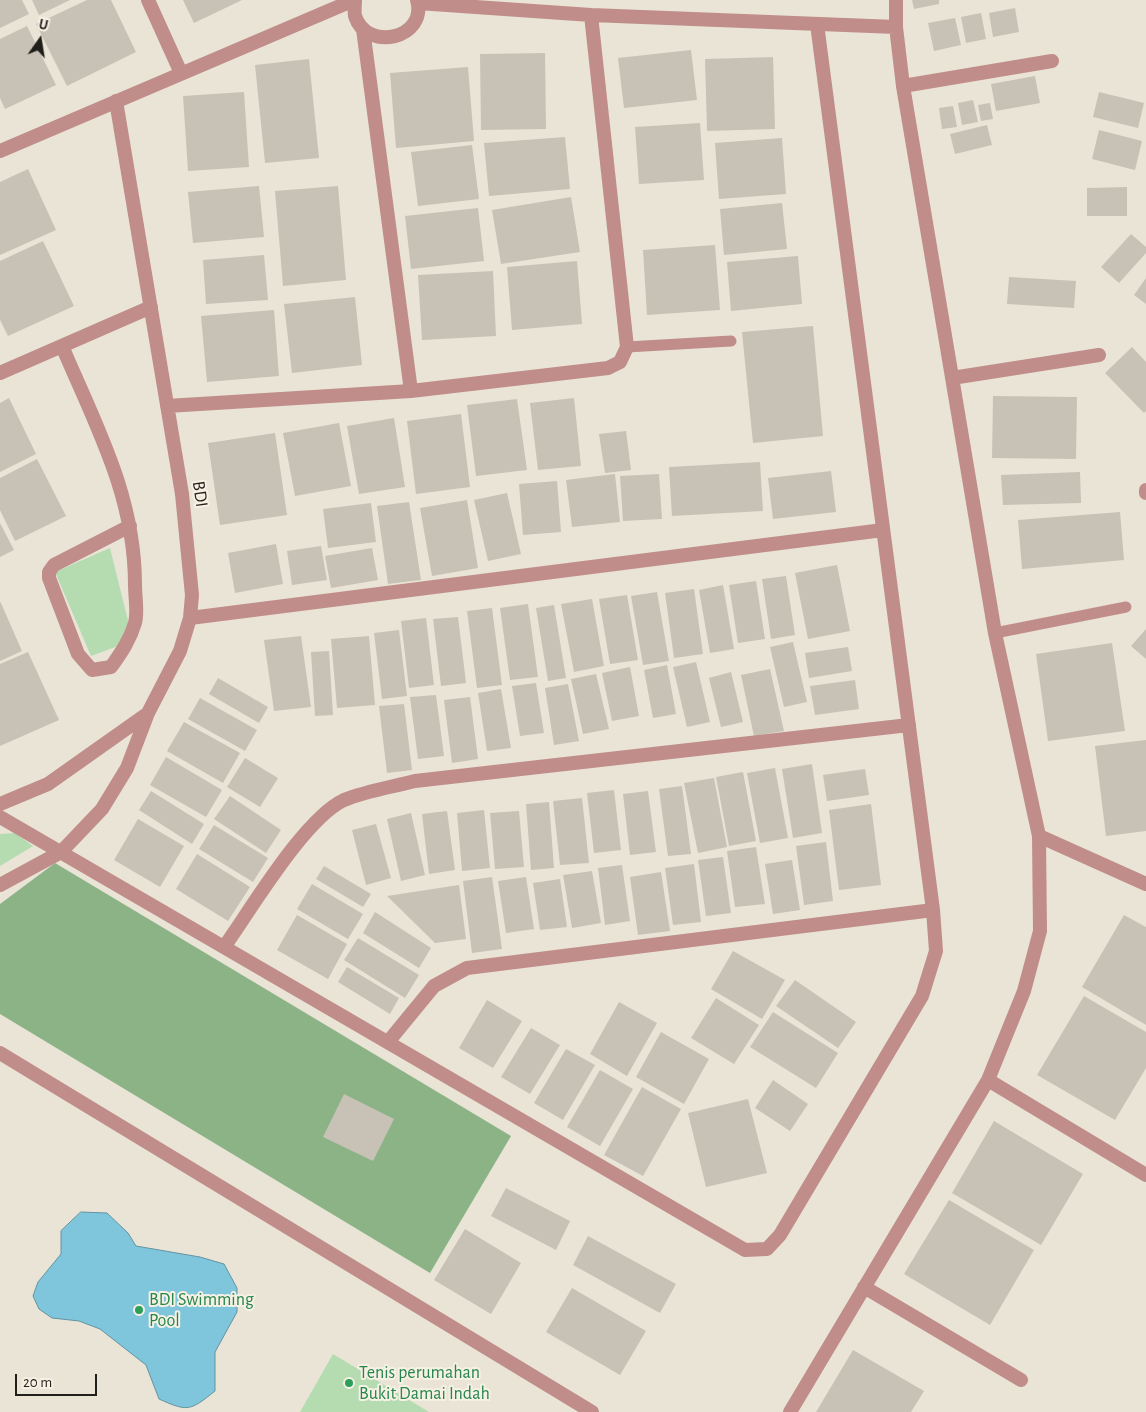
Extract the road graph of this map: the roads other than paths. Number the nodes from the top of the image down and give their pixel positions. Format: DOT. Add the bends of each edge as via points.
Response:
graph roads {
  1 [pos="148,0"];
  2 [pos="355,0"];
  3 [pos="896,0"];
  4 [pos="418,2"];
  5 [pos="591,15"];
  6 [pos="817,24"];
  7 [pos="896,27"];
  8 [pos="363,29"];
  9 [pos="1052,61"];
  10 [pos="181,73"];
  11 [pos="903,86"];
  12 [pos="116,101"];
  13 [pos="0,151"];
  14 [pos="151,307"];
  15 [pos="732,341"];
  16 [pos="62,346"];
  17 [pos="627,347"];
  18 [pos="1100,355"];
  19 [pos="0,373"];
  20 [pos="952,378"];
  21 [pos="411,391"];
  22 [pos="167,406"];
  23 [pos="130,526"];
  24 [pos="883,530"];
  25 [pos="1126,608"];
  26 [pos="190,618"];
  27 [pos="995,633"];
  28 [pos="148,713"];
  29 [pos="909,725"];
  30 [pos="0,804"];
  31 [pos="0,817"];
  32 [pos="1038,836"];
  33 [pos="61,852"];
  34 [pos="1146,884"];
  35 [pos="0,885"];
  36 [pos="933,910"];
  37 [pos="224,947"];
  38 [pos="388,1042"];
  39 [pos="0,1053"];
  40 [pos="988,1080"];
  41 [pos="1146,1175"];
  42 [pos="864,1287"];
  43 [pos="1022,1380"];
  44 [pos="592,1412"];
  45 [pos="790,1412"];
  1 -- 10 [label="street"];
  2 -- 8 [label="street" via="355,15"];
  2 -- 10 [label="street"];
  3 -- 7 [label="street"];
  4 -- 5 [label="street"];
  4 -- 8 [label="street" via="416,19 407,32 393,38 377,37"];
  5 -- 6 [label="street"];
  5 -- 17 [label="street"];
  6 -- 7 [label="street"];
  6 -- 24 [label="street"];
  7 -- 11 [label="street"];
  8 -- 21 [label="street"];
  9 -- 11 [label="street"];
  10 -- 12 [label="street"];
  11 -- 20 [label="street"];
  12 -- 13 [label="street"];
  12 -- 14 [label="street, BDI"];
  14 -- 16 [label="street"];
  14 -- 22 [label="street, BDI"];
  15 -- 17 [label="lane"];
  16 -- 19 [label="street"];
  16 -- 23 [label="street" via="117,473"];
  17 -- 21 [label="street" via="620,362 608,368"];
  18 -- 20 [label="street"];
  20 -- 27 [label="street"];
  21 -- 22 [label="street"];
  22 -- 26 [label="street, BDI" via="182,494 192,594"];
  23 -- 23 [label="street" via="136,621 128,643 111,666 92,670 78,654 49,572 54,565"];
  24 -- 26 [label="street"];
  24 -- 29 [label="street"];
  25 -- 27 [label="lane"];
  26 -- 28 [label="street, BDI" via="180,651"];
  27 -- 32 [label="street"];
  28 -- 30 [label="street, BDI" via="48,784"];
  28 -- 33 [label="street" via="127,768 102,809"];
  29 -- 36 [label="street"];
  29 -- 37 [label="street" via="415,781 345,800 323,813 304,834"];
  31 -- 33 [label="street"];
  32 -- 34 [label="street"];
  32 -- 40 [label="street" via="1040,931 1024,991"];
  33 -- 35 [label="street"];
  33 -- 37 [label="street"];
  36 -- 38 [label="street" via="468,968 434,986"];
  36 -- 38 [label="street" via="936,950 922,996 780,1236 767,1249 745,1250"];
  37 -- 38 [label="street"];
  39 -- 44 [label="street"];
  40 -- 41 [label="street"];
  40 -- 42 [label="street"];
  42 -- 43 [label="street"];
  42 -- 45 [label="street"];
}
